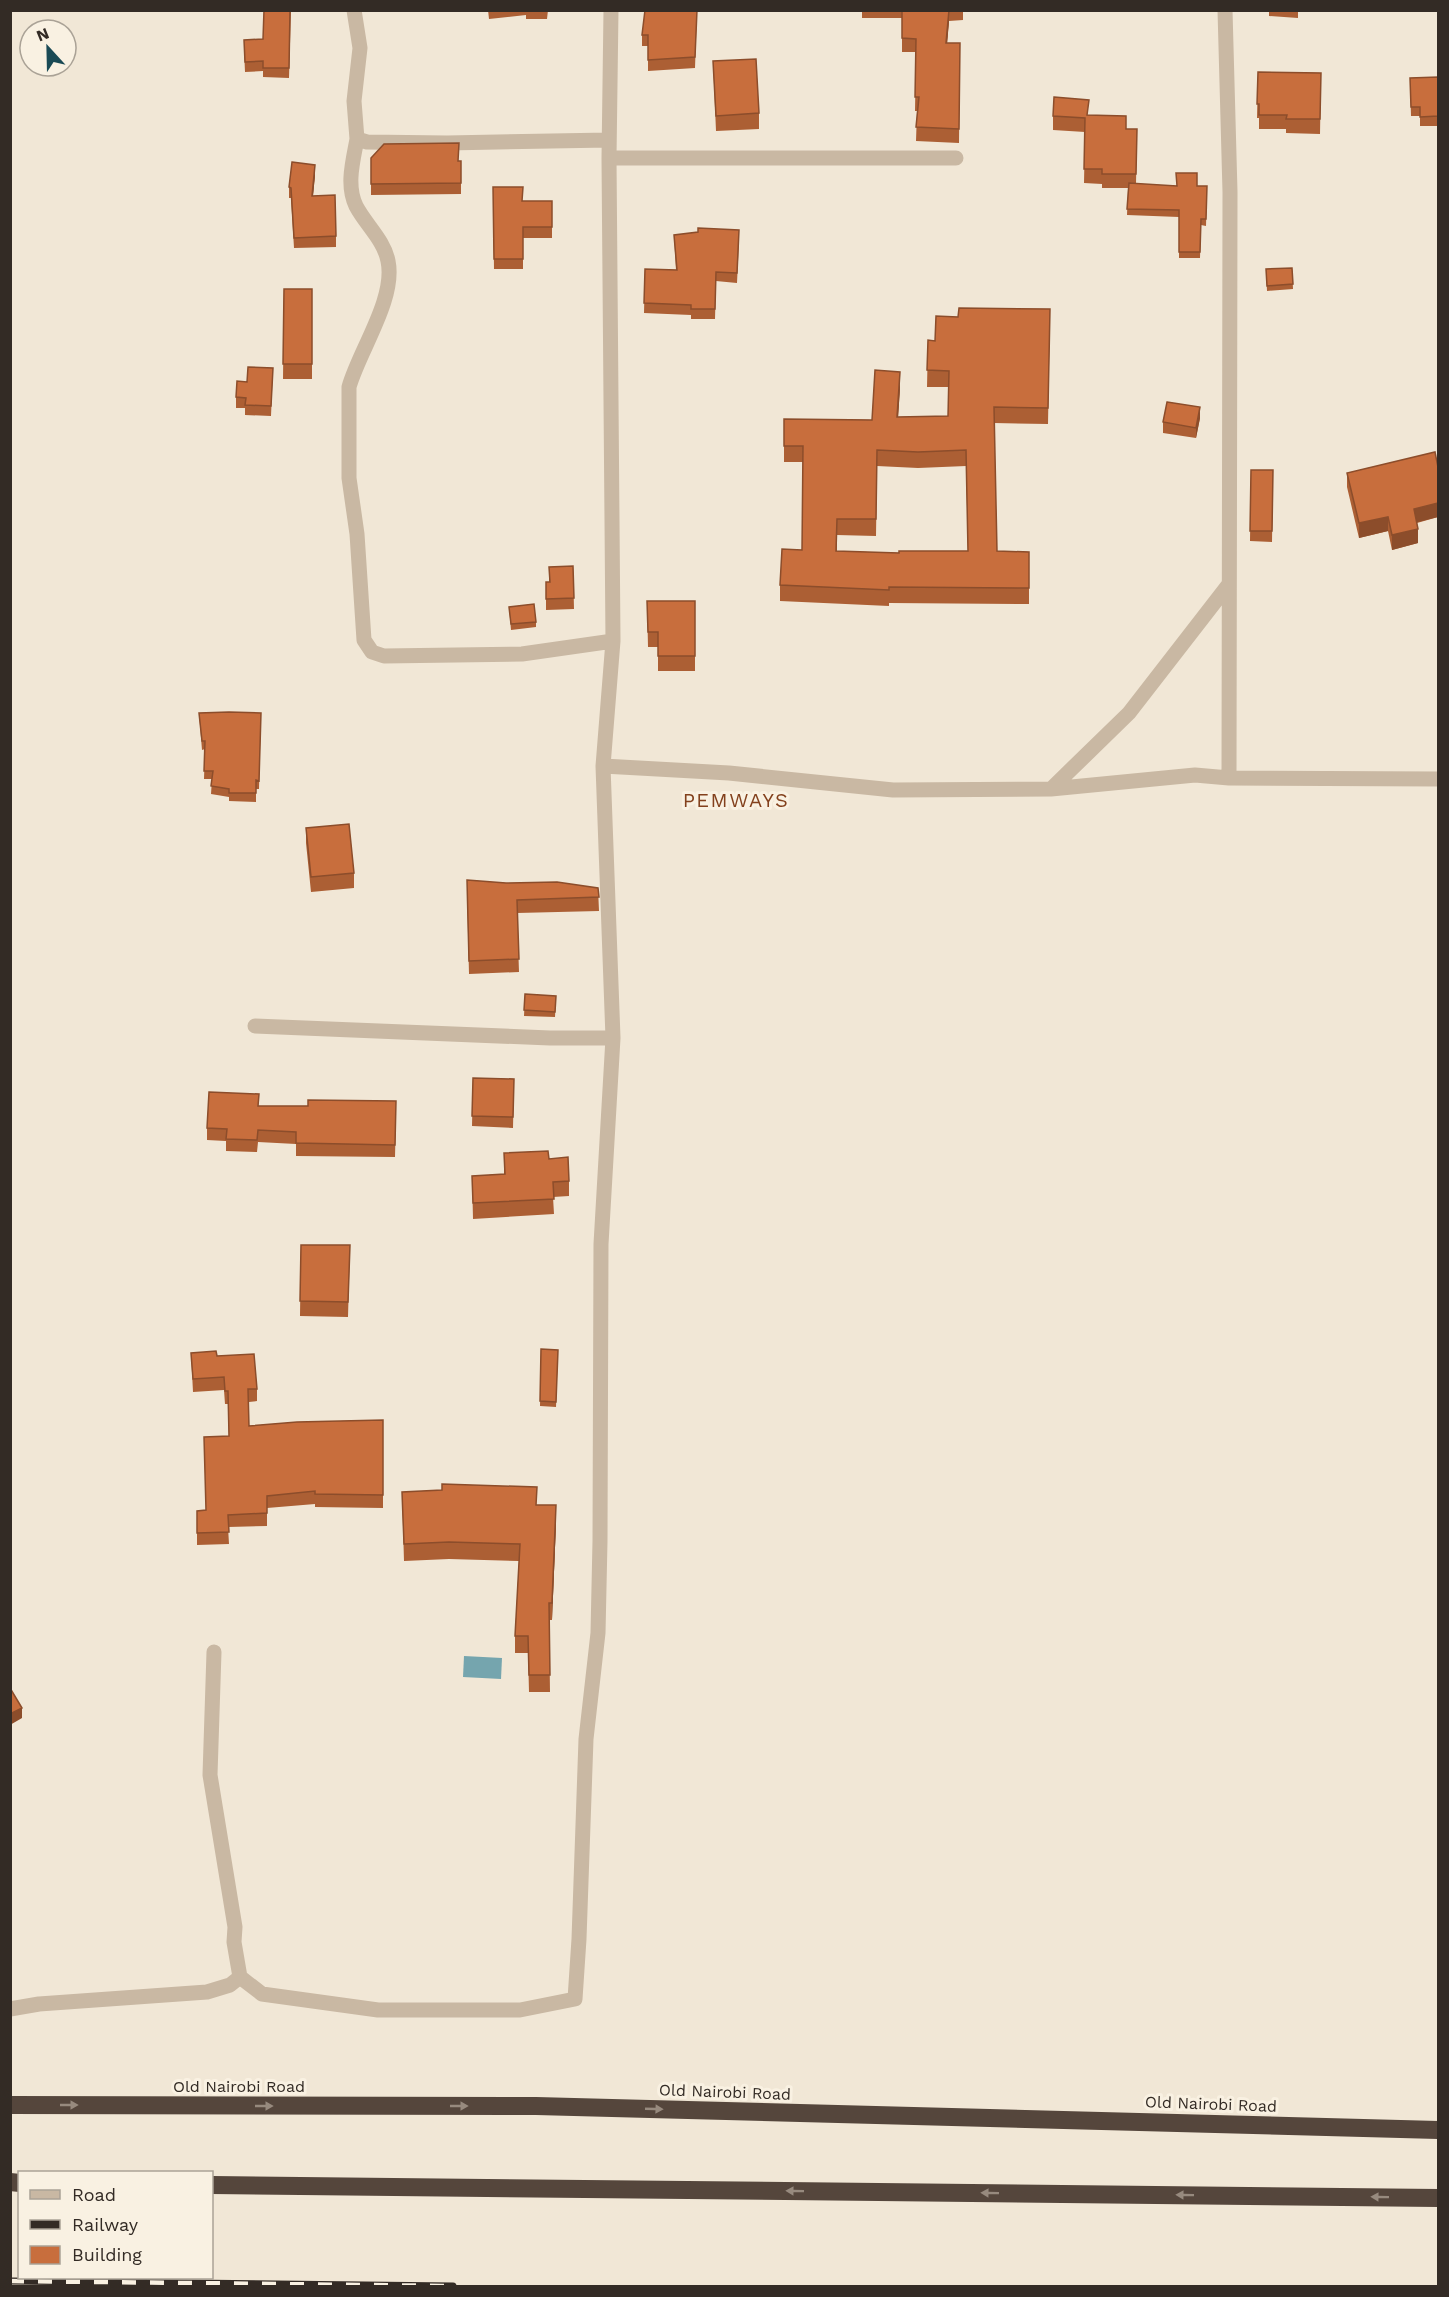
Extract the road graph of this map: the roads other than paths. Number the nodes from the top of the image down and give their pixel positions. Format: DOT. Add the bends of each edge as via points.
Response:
graph roads {
  1 [pos="354,10"];
  2 [pos="611,10"];
  3 [pos="1225,10"];
  4 [pos="357,139"];
  5 [pos="609,140"];
  6 [pos="609,158"];
  7 [pos="956,158"];
  8 [pos="1229,584"];
  9 [pos="613,641"];
  10 [pos="603,766"];
  11 [pos="1229,778"];
  12 [pos="1438,779"];
  13 [pos="1051,789"];
  14 [pos="255,1026"];
  15 [pos="613,1038"];
  16 [pos="214,1652"];
  17 [pos="240,1977"];
  18 [pos="10,2009"];
  19 [pos="10,2105"];
  20 [pos="1438,2130"];
  21 [pos="213,2185"];
  22 [pos="1438,2198"];
  1 -- 4 [label="street" via="360,48 354,101"];
  2 -- 5 [label="street"];
  3 -- 8 [label="street" via="1230,192"];
  4 -- 5 [label="street" via="447,143"];
  4 -- 9 [label="street" via="350,182 356,205 388,261 387,288 349,387 349,478 364,640 372,652 384,656 522,654"];
  5 -- 6 [label="street"];
  6 -- 7 [label="street"];
  6 -- 9 [label="street"];
  8 -- 11 [label="street"];
  8 -- 13 [label="street" via="1129,713"];
  9 -- 10 [label="street"];
  10 -- 13 [label="street" via="729,773 894,790"];
  10 -- 15 [label="street"];
  11 -- 12 [label="street"];
  11 -- 13 [label="street" via="1195,775"];
  14 -- 15 [label="street"];
  15 -- 17 [label="street" via="600,1244 598,1633 586,1739 575,1999 520,2010 378,2010 262,1994"];
  16 -- 17 [label="street" via="210,1775"];
  17 -- 18 [label="street" via="230,1985 207,1992"];
  19 -- 20 [label="highway, Old Nairobi Road, one-way" via="536,2106"];
  22 -- 21 [label="highway, one-way"];
}
